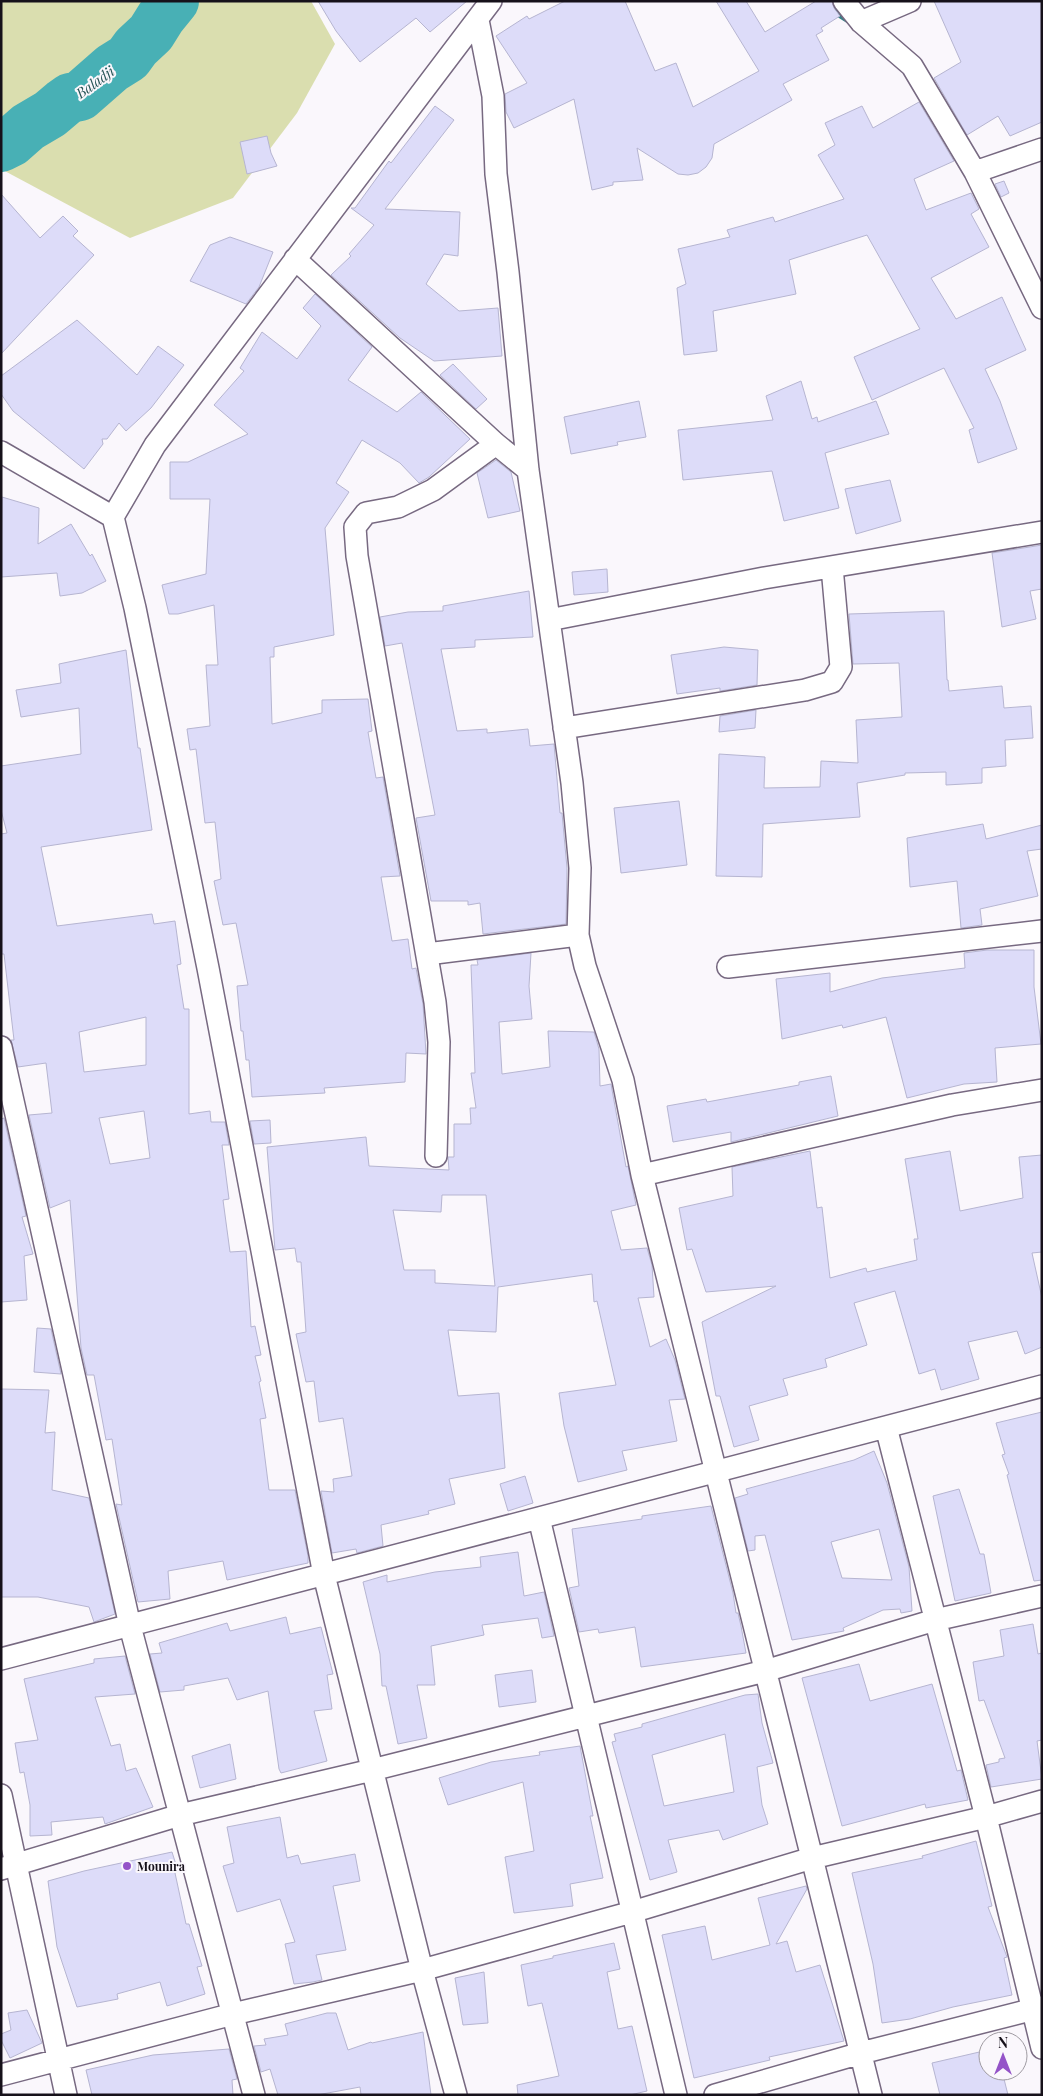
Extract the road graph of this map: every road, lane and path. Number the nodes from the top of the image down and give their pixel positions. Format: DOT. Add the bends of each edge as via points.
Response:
graph roads {
  1 [pos="491,1"];
  2 [pos="844,1"];
  3 [pos="910,1"];
  4 [pos="478,20"];
  5 [pos="861,22"];
  6 [pos="1042,149"];
  7 [pos="975,172"];
  8 [pos="295,259"];
  9 [pos="1042,308"];
  10 [pos="496,444"];
  11 [pos="1,452"];
  12 [pos="528,470"];
  13 [pos="113,517"];
  14 [pos="1042,532"];
  15 [pos="832,567"];
  16 [pos="549,620"];
  17 [pos="564,728"];
  18 [pos="1042,931"];
  19 [pos="578,935"];
  20 [pos="427,954"];
  21 [pos="728,967"];
  22 [pos="1,1047"];
  23 [pos="1042,1090"];
  24 [pos="436,1156"];
  25 [pos="642,1175"];
  26 [pos="1042,1386"];
  27 [pos="886,1427"];
  28 [pos="716,1472"];
  29 [pos="539,1518"];
  30 [pos="324,1575"];
  31 [pos="1042,1596"];
  32 [pos="935,1620"];
  33 [pos="130,1626"];
  34 [pos="1,1659"];
  35 [pos="765,1671"];
  36 [pos="586,1716"];
  37 [pos="372,1770"];
  38 [pos="1,1795"];
  39 [pos="1042,1801"];
  40 [pos="180,1816"];
  41 [pos="986,1817"];
  42 [pos="812,1858"];
  43 [pos="9,1866"];
  44 [pos="632,1912"];
  45 [pos="422,1970"];
  46 [pos="1037,2008"];
  47 [pos="233,2014"];
  48 [pos="1042,2048"];
  49 [pos="861,2054"];
  50 [pos="58,2060"];
  51 [pos="1,2075"];
  52 [pos="66,2095"];
  53 [pos="254,2095"];
  54 [pos="456,2095"];
  55 [pos="676,2095"];
  56 [pos="714,2095"];
  57 [pos="871,2095"];
  1 -- 4 [label="street"];
  2 -- 5 [label="street"];
  3 -- 5 [label="street"];
  4 -- 8 [label="street"];
  4 -- 12 [label="street" via="493,96 496,174"];
  5 -- 7 [label="street" via="912,66"];
  6 -- 7 [label="street"];
  7 -- 9 [label="street"];
  8 -- 10 [label="street"];
  8 -- 13 [label="street" via="156,445"];
  10 -- 12 [label="street"];
  10 -- 20 [label="street" via="433,490 398,507 366,514 355,527 358,566"];
  11 -- 13 [label="street"];
  12 -- 16 [label="street"];
  13 -- 30 [label="street" via="136,608 208,968"];
  14 -- 15 [label="street"];
  15 -- 16 [label="street"];
  15 -- 17 [label="street" via="841,667 832,682 805,690"];
  16 -- 17 [label="street"];
  17 -- 19 [label="street" via="580,868"];
  18 -- 21 [label="street"];
  19 -- 20 [label="street"];
  19 -- 25 [label="street" via="585,966 623,1080"];
  20 -- 24 [label="street" via="439,1042"];
  22 -- 33 [label="street"];
  23 -- 25 [label="street" via="952,1105"];
  25 -- 28 [label="street"];
  26 -- 27 [label="street"];
  27 -- 28 [label="street"];
  27 -- 32 [label="street"];
  28 -- 29 [label="street"];
  28 -- 35 [label="street"];
  29 -- 30 [label="street"];
  29 -- 36 [label="street"];
  30 -- 33 [label="street"];
  30 -- 37 [label="street"];
  31 -- 32 [label="street"];
  32 -- 35 [label="street"];
  32 -- 41 [label="street"];
  33 -- 34 [label="street"];
  33 -- 40 [label="street"];
  35 -- 36 [label="street"];
  35 -- 42 [label="street"];
  36 -- 37 [label="street"];
  36 -- 44 [label="street"];
  37 -- 40 [label="street"];
  37 -- 45 [label="street"];
  38 -- 43 [label="street"];
  39 -- 41 [label="street"];
  40 -- 43 [label="street"];
  40 -- 47 [label="street"];
  41 -- 42 [label="street"];
  41 -- 46 [label="street"];
  42 -- 44 [label="street"];
  42 -- 49 [label="street"];
  43 -- 50 [label="street"];
  44 -- 45 [label="street"];
  44 -- 55 [label="street"];
  45 -- 47 [label="street"];
  45 -- 54 [label="street"];
  46 -- 48 [label="street"];
  46 -- 49 [label="street"];
  47 -- 50 [label="street"];
  47 -- 53 [label="street"];
  49 -- 56 [label="street"];
  49 -- 57 [label="street"];
  50 -- 51 [label="street"];
  50 -- 52 [label="street"];
}
